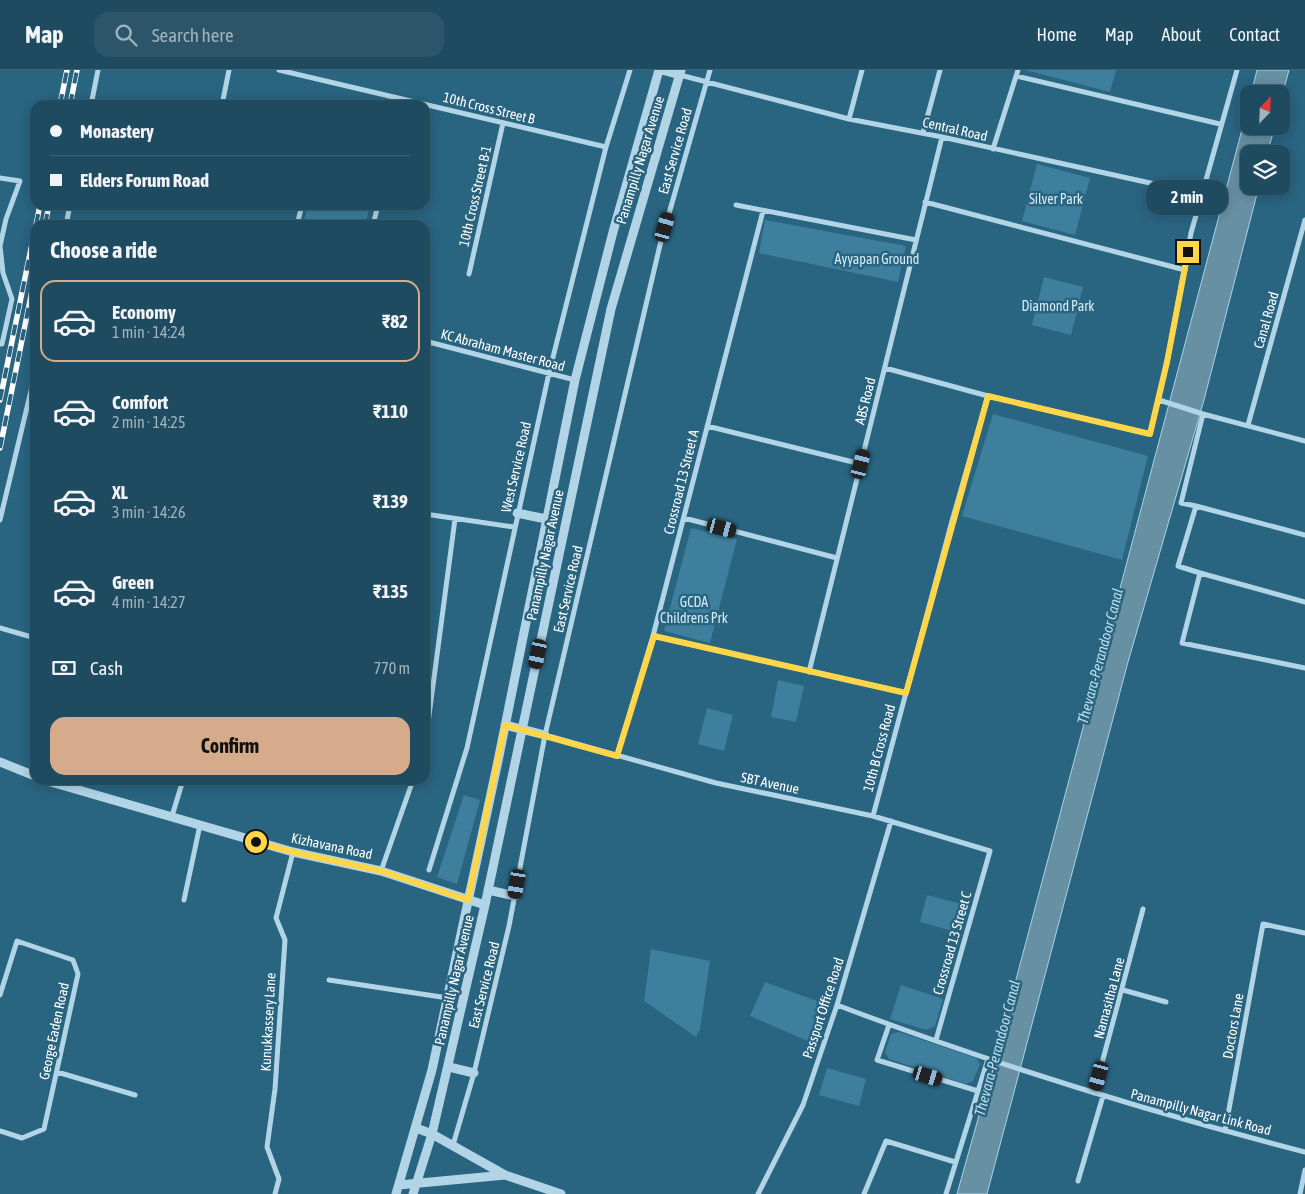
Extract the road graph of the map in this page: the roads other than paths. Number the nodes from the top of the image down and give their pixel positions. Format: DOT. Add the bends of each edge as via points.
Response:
graph roads {
  1 [pos="98,70"];
  2 [pos="229,70"];
  3 [pos="279,70"];
  4 [pos="630,70"];
  5 [pos="660,70"];
  6 [pos="710,70"];
  7 [pos="862,70"];
  8 [pos="940,70"];
  9 [pos="1237,70"];
  10 [pos="287,71"];
  11 [pos="681,72"];
  12 [pos="1017,73"];
  13 [pos="707,81"];
  14 [pos="92,100"];
  15 [pos="223,100"];
  16 [pos="398,100"];
  17 [pos="430,107"];
  18 [pos="849,119"];
  19 [pos="503,123"];
  20 [pos="1220,124"];
  21 [pos="923,133"];
  22 [pos="942,137"];
  23 [pos="606,147"];
  24 [pos="994,149"];
  25 [pos="0,178"];
  26 [pos="1200,194"];
  27 [pos="925,202"];
  28 [pos="736,205"];
  29 [pos="763,211"];
  30 [pos="1305,220"];
  31 [pos="916,240"];
  32 [pos="1185,270"];
  33 [pos="469,274"];
  34 [pos="430,343"];
  35 [pos="0,344"];
  36 [pos="885,368"];
  37 [pos="549,373"];
  38 [pos="576,380"];
  39 [pos="30,395"];
  40 [pos="988,396"];
  41 [pos="1159,400"];
  42 [pos="1202,414"];
  43 [pos="1248,425"];
  44 [pos="707,426"];
  45 [pos="1305,441"];
  46 [pos="861,464"];
  47 [pos="1196,506"];
  48 [pos="517,513"];
  49 [pos="430,515"];
  50 [pos="684,518"];
  51 [pos="455,519"];
  52 [pos="546,519"];
  53 [pos="0,520"];
  54 [pos="514,527"];
  55 [pos="1305,535"];
  56 [pos="837,558"];
  57 [pos="1200,573"];
  58 [pos="1305,602"];
  59 [pos="0,628"];
  60 [pos="654,636"];
  61 [pos="30,637"];
  62 [pos="1305,668"];
  63 [pos="809,672"];
  64 [pos="906,693"];
  65 [pos="430,710"];
  66 [pos="505,725"];
  67 [pos="522,729"];
  68 [pos="546,735"];
  69 [pos="617,756"];
  70 [pos="0,762"];
  71 [pos="30,774"];
  72 [pos="62,785"];
  73 [pos="181,785"];
  74 [pos="411,785"];
  75 [pos="172,816"];
  76 [pos="873,816"];
  77 [pos="891,821"];
  78 [pos="200,825"];
  79 [pos="990,851"];
  80 [pos="293,852"];
  81 [pos="429,870"];
  82 [pos="381,871"];
  83 [pos="488,890"];
  84 [pos="515,896"];
  85 [pos="184,900"];
  86 [pos="468,900"];
  87 [pos="485,905"];
  88 [pos="1143,909"];
  89 [pos="1305,933"];
  90 [pos="3,973"];
  91 [pos="329,980"];
  92 [pos="1123,990"];
  93 [pos="0,995"];
  94 [pos="448,998"];
  95 [pos="1166,1002"];
  96 [pos="837,1005"];
  97 [pos="889,1025"];
  98 [pos="936,1040"];
  99 [pos="988,1059"];
  100 [pos="449,1067"];
  101 [pos="57,1072"];
  102 [pos="474,1073"];
  103 [pos="978,1091"];
  104 [pos="1094,1093"];
  105 [pos="135,1095"];
  106 [pos="1102,1096"];
  107 [pos="416,1128"];
  108 [pos="0,1131"];
  109 [pos="1225,1131"];
  110 [pos="432,1134"];
  111 [pos="453,1145"];
  112 [pos="1305,1152"];
  113 [pos="955,1162"];
  114 [pos="1305,1170"];
  115 [pos="505,1175"];
  116 [pos="1078,1181"];
  117 [pos="417,1184"];
  118 [pos="397,1189"];
  119 [pos="275,1194"];
  120 [pos="413,1194"];
  121 [pos="561,1194"];
  122 [pos="758,1194"];
  123 [pos="864,1194"];
  124 [pos="946,1194"];
  125 [pos="1300,1194"];
  1 -- 14 [label="street"];
  2 -- 15 [label="street"];
  3 -- 10 [label="street, 10th Cross Street B"];
  4 -- 23 [label="street, West Service Road"];
  5 -- 11 [label="street"];
  5 -- 38 [label="street, Panampilly Nagar Avenue" via="613,232"];
  6 -- 13 [label="street, East Service Road"];
  7 -- 18 [label="street"];
  8 -- 21 [label="street"];
  9 -- 20 [label="street"];
  10 -- 16 [label="street, 10th Cross Street B"];
  11 -- 13 [label="street, Central Road"];
  11 -- 67 [label="street, Panampilly Nagar Avenue" via="611,308"];
  12 -- 20 [label="street"];
  12 -- 24 [label="street"];
  13 -- 18 [label="street, Central Road"];
  13 -- 68 [label="street, East Service Road" via="660,245"];
  17 -- 19 [label="street, 10th Cross Street B"];
  18 -- 21 [label="street, Central Road"];
  19 -- 23 [label="street, 10th Cross Street B"];
  19 -- 33 [label="street, 10th Cross Street B-1"];
  20 -- 26 [label="street"];
  21 -- 22 [label="street, Central Road"];
  22 -- 24 [label="street, Central Road"];
  22 -- 27 [label="street, ABS Road"];
  23 -- 37 [label="street, West Service Road"];
  24 -- 26 [label="street, Central Road"];
  25 -- 35 [label="street" via="20,181 0,246 3,273 12,299"];
  26 -- 32 [label="street"];
  27 -- 31 [label="street, ABS Road"];
  27 -- 32 [label="street"];
  28 -- 29 [label="street"];
  29 -- 31 [label="street"];
  29 -- 44 [label="street, Crossroad 13 Street A"];
  30 -- 43 [label="street, Canal Road"];
  31 -- 36 [label="street, ABS Road"];
  32 -- 41 [label="street"];
  34 -- 37 [label="street, KC Abraham Master Road"];
  36 -- 40 [label="street"];
  36 -- 46 [label="street, ABS Road"];
  37 -- 38 [label="street, KC Abraham Master Road"];
  37 -- 48 [label="street, West Service Road"];
  38 -- 52 [label="street, Panampilly Nagar Avenue"];
  39 -- 53 [label="street"];
  40 -- 41 [label="street" via="1150,434"];
  40 -- 64 [label="street, 10th B Cross Road"];
  41 -- 42 [label="street"];
  42 -- 43 [label="street"];
  42 -- 47 [label="street" via="1181,503"];
  43 -- 45 [label="street"];
  44 -- 46 [label="street"];
  44 -- 50 [label="street, Crossroad 13 Street A"];
  46 -- 56 [label="street, ABS Road"];
  47 -- 55 [label="street"];
  47 -- 57 [label="street" via="1178,566"];
  48 -- 52 [label="street"];
  48 -- 54 [label="street, West Service Road"];
  49 -- 51 [label="street"];
  50 -- 56 [label="street"];
  50 -- 60 [label="street, Crossroad 13 Street A"];
  51 -- 54 [label="street"];
  51 -- 65 [label="street"];
  52 -- 66 [label="street, Panampilly Nagar Avenue"];
  54 -- 81 [label="street, West Service Road" via="467,748"];
  56 -- 63 [label="street, ABS Road"];
  57 -- 58 [label="street"];
  57 -- 62 [label="street" via="1182,643"];
  59 -- 61 [label="street"];
  60 -- 63 [label="street"];
  60 -- 69 [label="street, Crossroad 13 Street A"];
  63 -- 64 [label="street"];
  64 -- 76 [label="street, 10th B Cross Road"];
  66 -- 67 [label="street"];
  66 -- 86 [label="street, Panampilly Nagar Avenue"];
  67 -- 68 [label="street"];
  67 -- 83 [label="street, Panampilly Nagar Avenue"];
  68 -- 69 [label="street, SBT Avenue"];
  68 -- 84 [label="street, East Service Road"];
  69 -- 76 [label="street, SBT Avenue" via="716,783"];
  70 -- 71 [label="street"];
  72 -- 75 [label="street, Kizhavana Road"];
  73 -- 75 [label="street"];
  74 -- 82 [label="street"];
  75 -- 78 [label="street, Kizhavana Road"];
  76 -- 77 [label="street, SBT Avenue"];
  77 -- 79 [label="street, SBT Avenue"];
  77 -- 96 [label="street, Passport Office Road"];
  78 -- 80 [label="street, Kizhavana Road"];
  78 -- 85 [label="street"];
  79 -- 98 [label="street, Crossroad 13 Street C"];
  80 -- 82 [label="street, Kizhavana Road"];
  80 -- 119 [label="street, Kunukkassery Lane" via="276,918 284,940 275,1089 268,1147 279,1179"];
  82 -- 86 [label="street, Kizhavana Road"];
  83 -- 84 [label="street"];
  83 -- 87 [label="street, Panampilly Nagar Avenue"];
  84 -- 102 [label="street, East Service Road"];
  86 -- 87 [label="street, Kizhavana Road"];
  86 -- 94 [label="street, Panampilly Nagar Avenue"];
  87 -- 100 [label="street, Panampilly Nagar Avenue"];
  88 -- 92 [label="street, Namasitha Lane"];
  89 -- 109 [label="street, Doctors Lane" via="1263,924"];
  90 -- 93 [label="street"];
  90 -- 101 [label="street, George Eaden Road" via="16,942 73,960 78,974"];
  91 -- 94 [label="street"];
  92 -- 95 [label="street"];
  92 -- 104 [label="street, Namasitha Lane"];
  94 -- 107 [label="street, Panampilly Nagar Avenue"];
  96 -- 97 [label="street, Panampilly Nagar Link Road"];
  96 -- 122 [label="street, Passport Office Road" via="803,1105"];
  97 -- 98 [label="street, Panampilly Nagar Link Road"];
  97 -- 103 [label="street" via="877,1060"];
  98 -- 99 [label="street, Panampilly Nagar Link Road"];
  99 -- 103 [label="street"];
  99 -- 104 [label="street, Panampilly Nagar Link Road"];
  100 -- 102 [label="street"];
  100 -- 110 [label="street, Panampilly Nagar Avenue"];
  101 -- 105 [label="street"];
  101 -- 108 [label="street, George Eaden Road" via="44,1129 22,1138"];
  102 -- 111 [label="street, East Service Road"];
  103 -- 113 [label="street"];
  104 -- 106 [label="street, Panampilly Nagar Link Road"];
  106 -- 109 [label="street, Panampilly Nagar Link Road"];
  106 -- 116 [label="street"];
  107 -- 110 [label="street"];
  107 -- 118 [label="street, Panampilly Nagar Avenue"];
  109 -- 112 [label="street, Panampilly Nagar Link Road"];
  110 -- 111 [label="street"];
  110 -- 117 [label="street, Panampilly Nagar Avenue"];
  111 -- 115 [label="street"];
  113 -- 123 [label="street" via="886,1141"];
  113 -- 124 [label="street"];
  114 -- 125 [label="street"];
  115 -- 117 [label="street"];
  115 -- 121 [label="street"];
  117 -- 118 [label="street"];
  117 -- 120 [label="street, Panampilly Nagar Avenue"];
}
